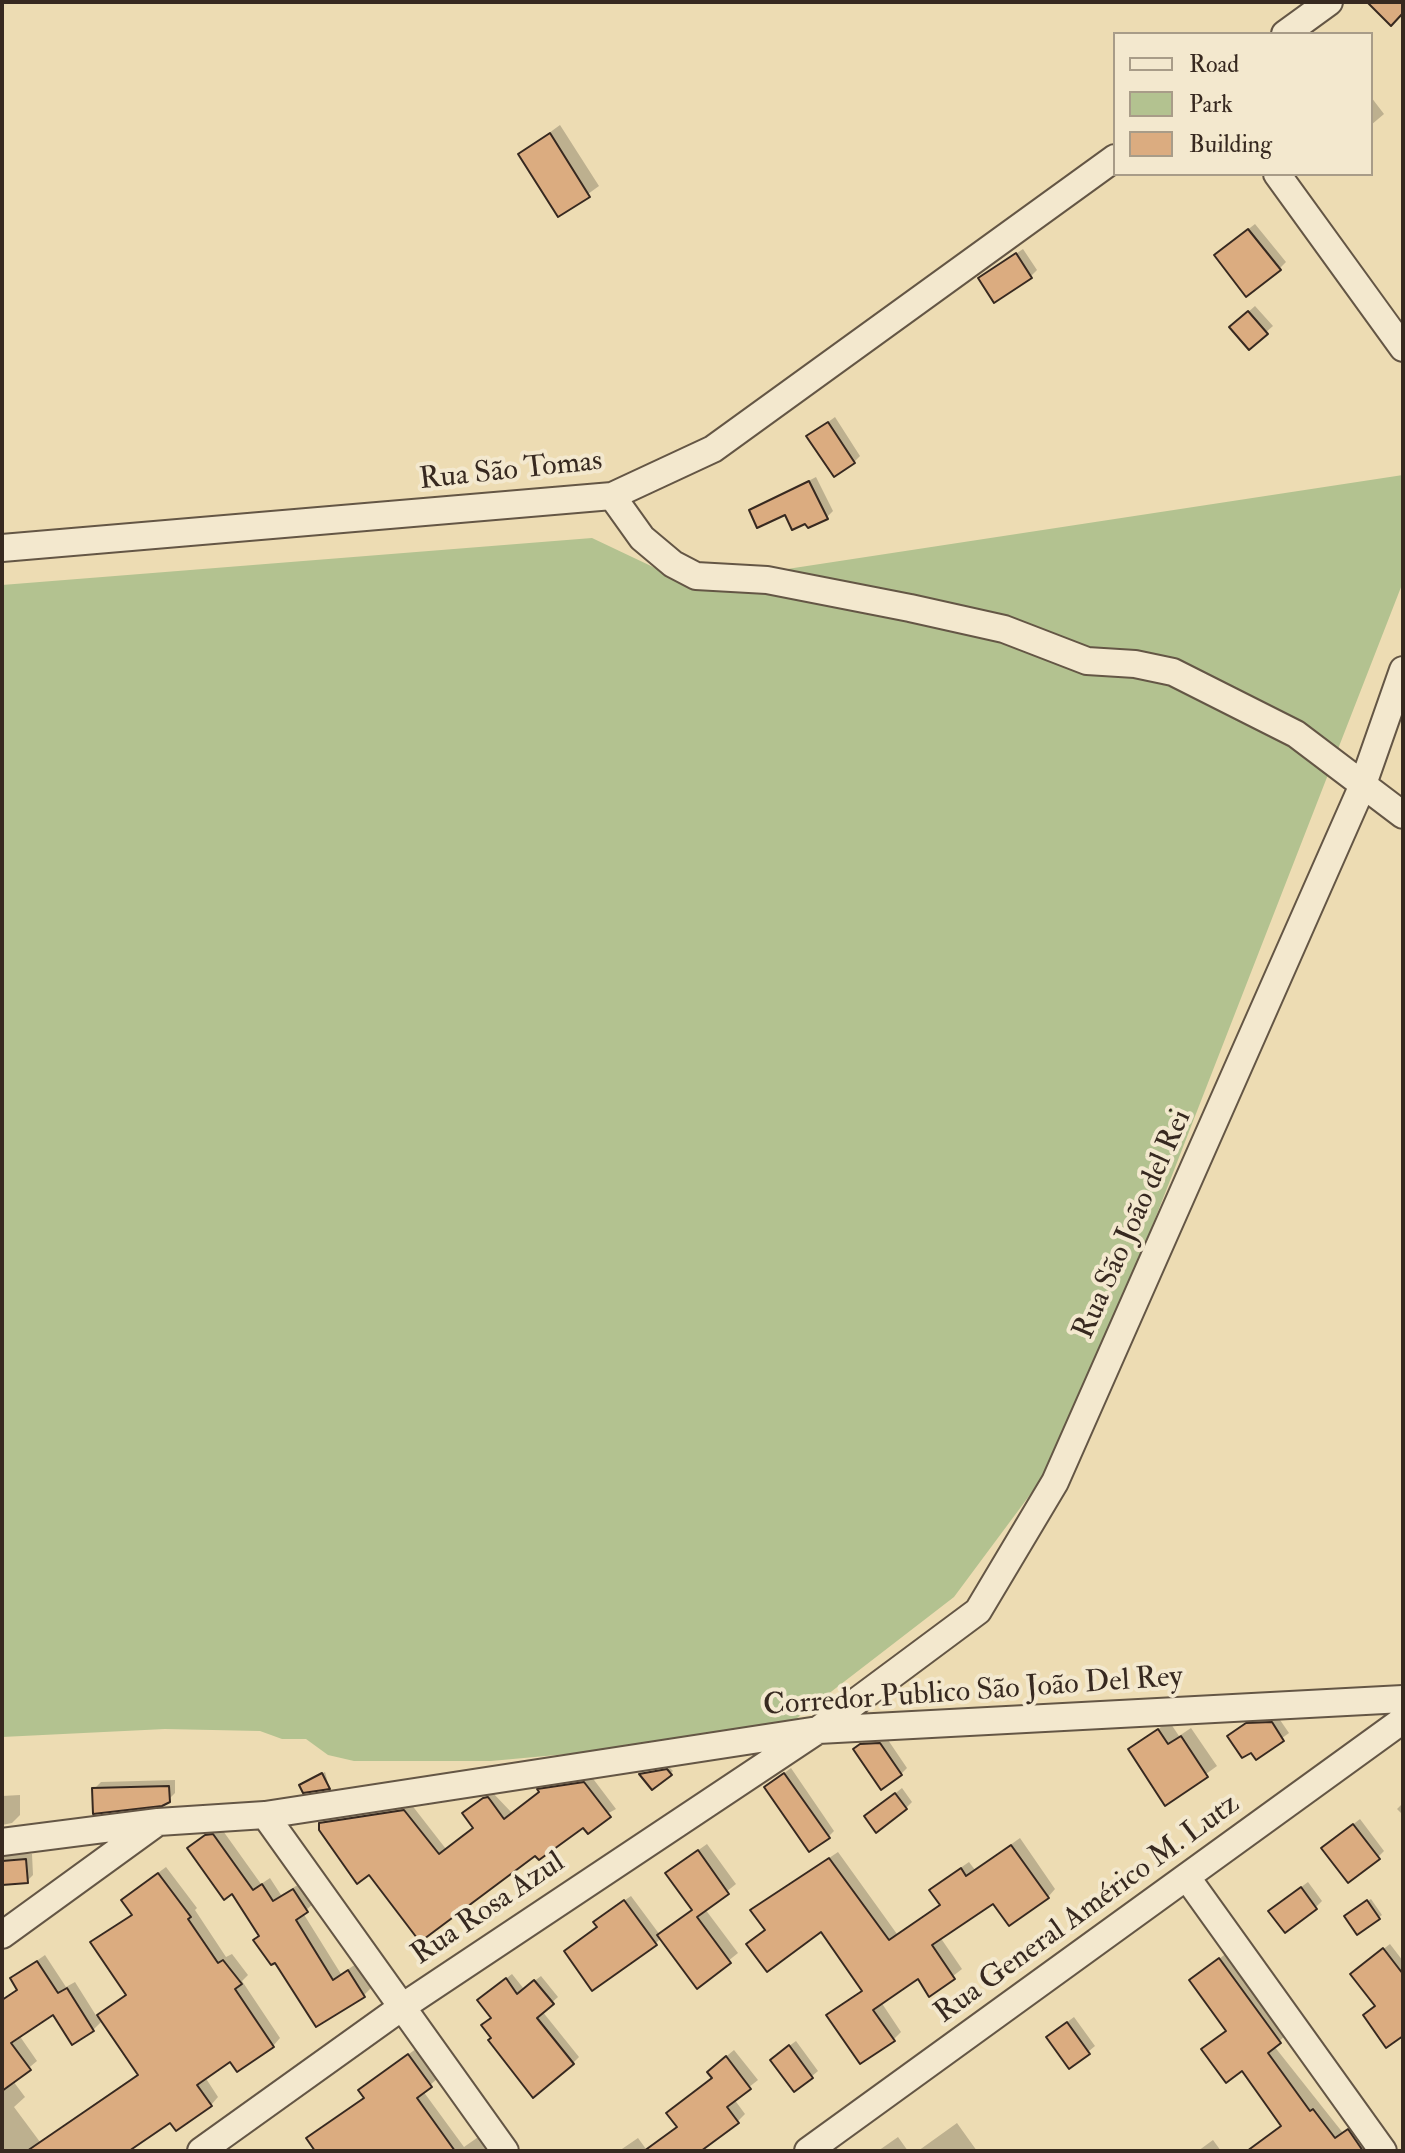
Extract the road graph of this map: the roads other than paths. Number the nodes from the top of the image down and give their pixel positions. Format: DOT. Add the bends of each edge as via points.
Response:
graph roads {
  1 [pos="1329,2"];
  2 [pos="1288,32"];
  3 [pos="1113,159"];
  4 [pos="1278,176"];
  5 [pos="1403,348"];
  6 [pos="612,496"];
  7 [pos="2,548"];
  8 [pos="1403,670"];
  9 [pos="1362,787"];
  10 [pos="1403,815"];
  11 [pos="1403,1699"];
  12 [pos="1403,1720"];
  13 [pos="818,1730"];
  14 [pos="265,1815"];
  15 [pos="158,1822"];
  16 [pos="2,1842"];
  17 [pos="1188,1879"];
  18 [pos="2,1935"];
  19 [pos="402,2007"];
  20 [pos="201,2151"];
  21 [pos="505,2151"];
  22 [pos="808,2151"];
  23 [pos="1383,2151"];
  1 -- 2 [label="street"];
  3 -- 6 [label="street, Rua São Tomas" via="713,449"];
  4 -- 5 [label="street"];
  6 -- 7 [label="street, Rua São Tomas"];
  6 -- 9 [label="street" via="642,538 696,576 767,580 910,608 1004,629 1087,661 1173,672 1296,734"];
  8 -- 9 [label="street, Rua São João del Rei"];
  9 -- 10 [label="street"];
  9 -- 13 [label="street, Rua São João del Rei" via="1055,1482 978,1611"];
  11 -- 13 [label="street, Corredor Publico São João Del Rey"];
  12 -- 17 [label="street, Rua General Américo M. Lutz"];
  13 -- 14 [label="street, Corredor Publico São João Del Rey"];
  13 -- 19 [label="street, Rua Rosa Azul"];
  14 -- 15 [label="street, Corredor Publico São João Del Rey"];
  14 -- 19 [label="street"];
  15 -- 16 [label="street"];
  15 -- 18 [label="street"];
  17 -- 22 [label="street, Rua General Américo M. Lutz"];
  17 -- 23 [label="street"];
  19 -- 20 [label="street, Rua Rosa Azul"];
  19 -- 21 [label="street"];
}
